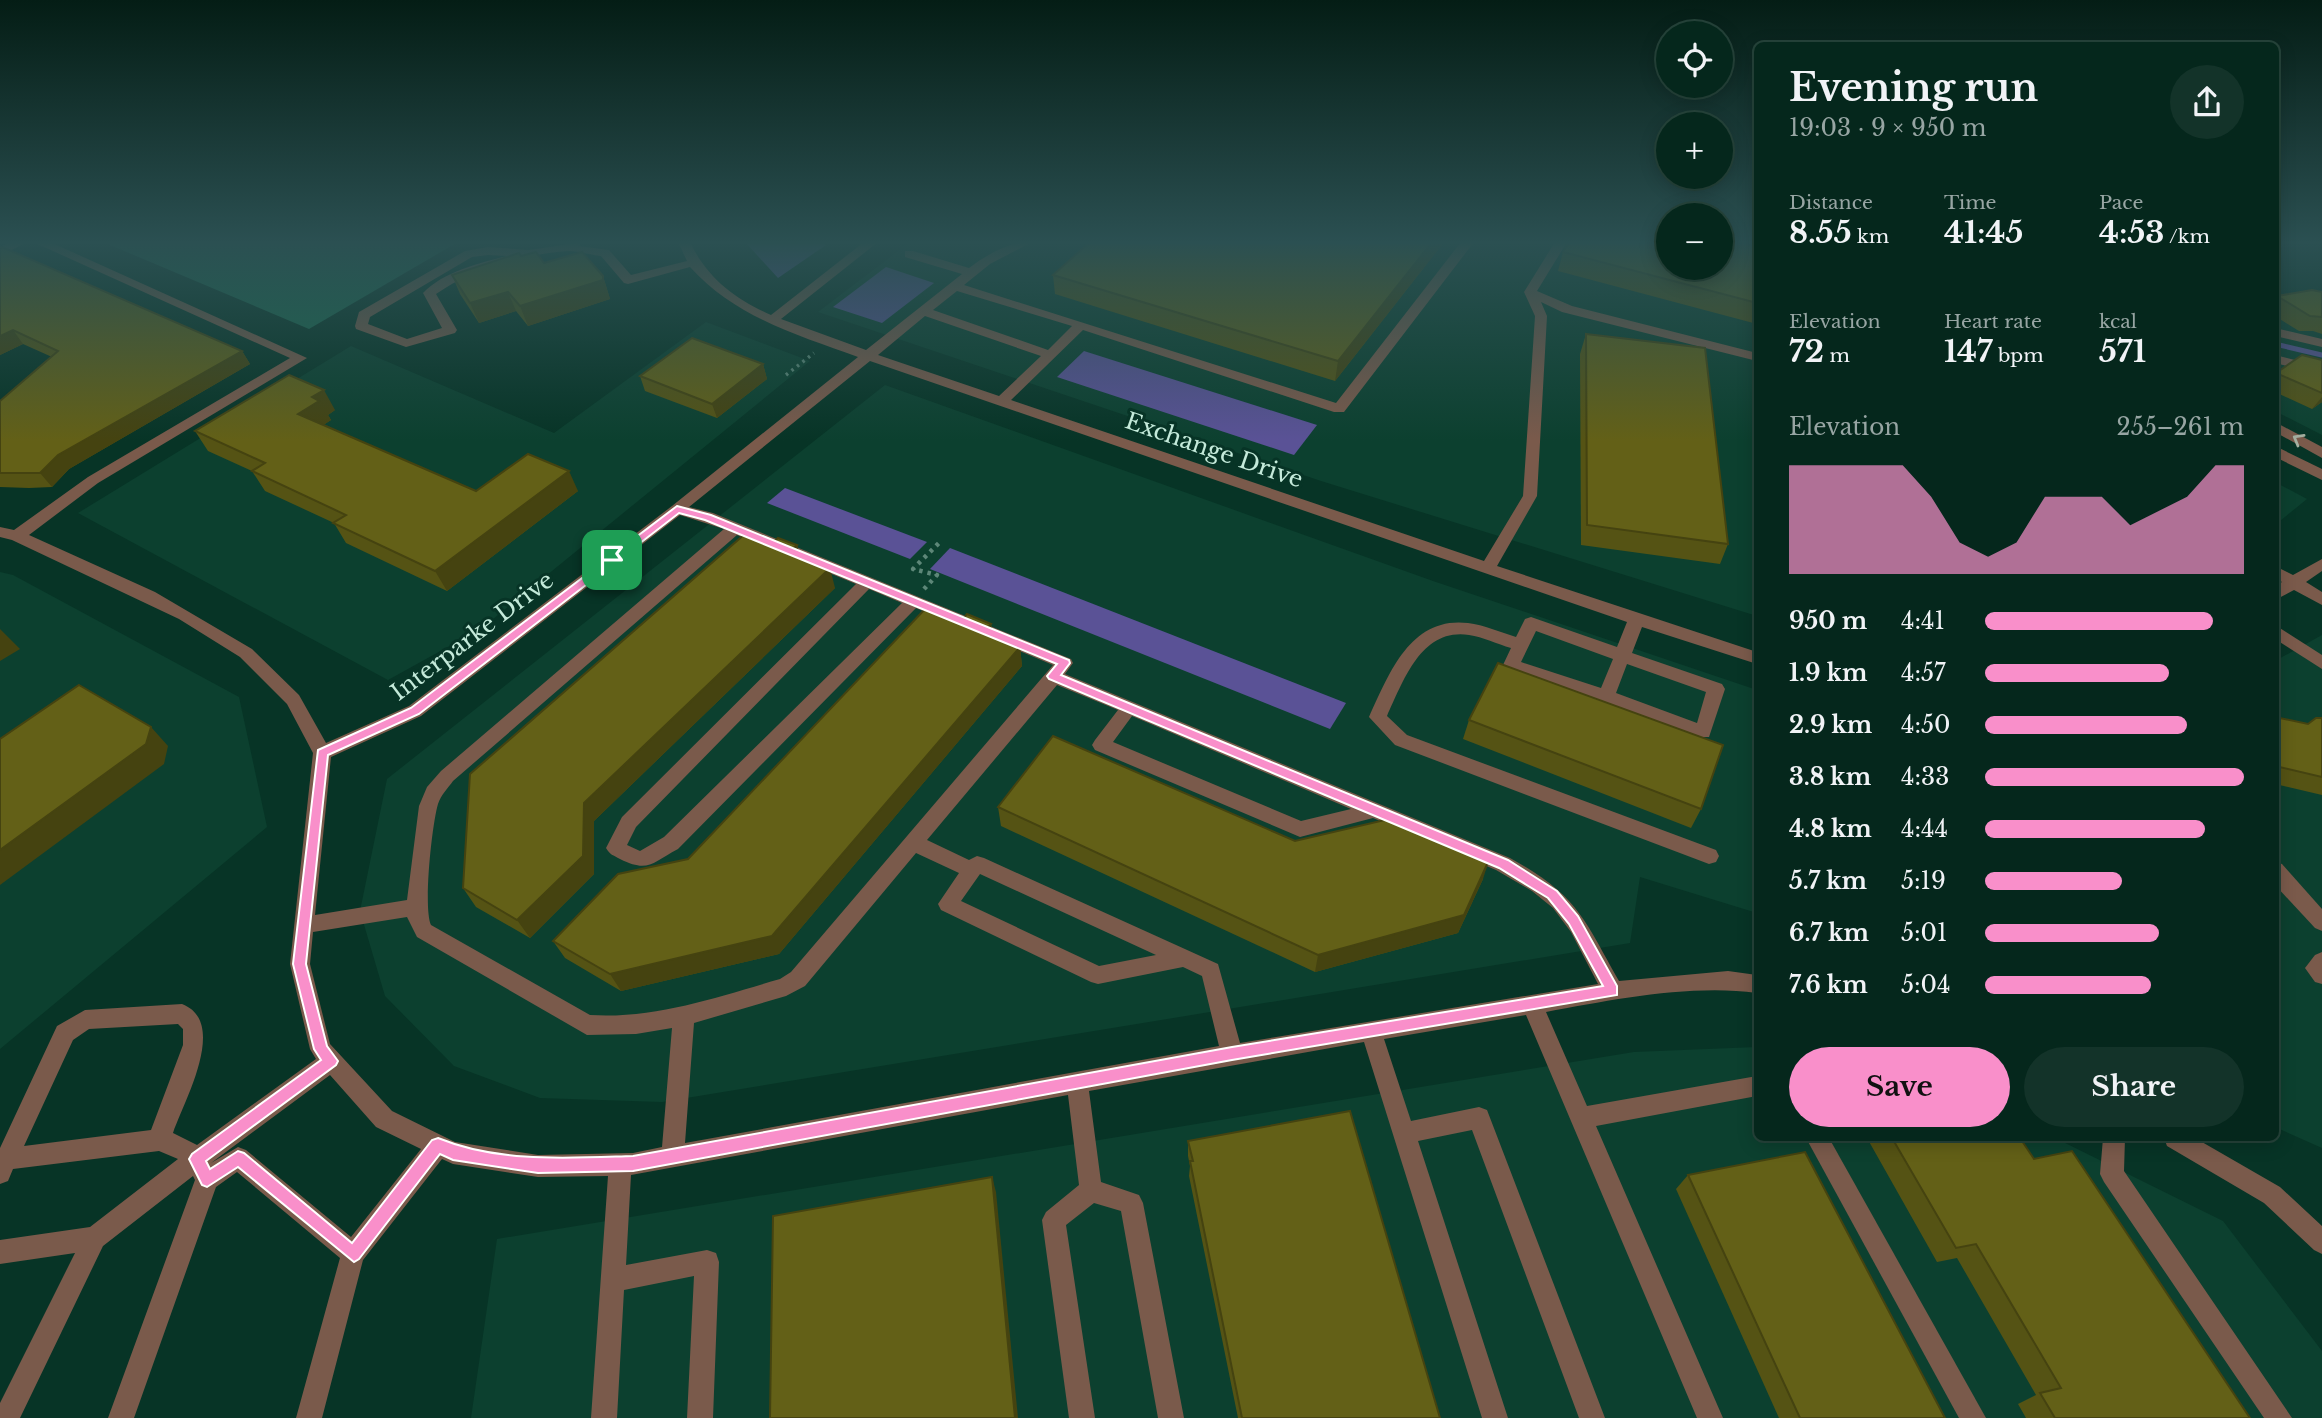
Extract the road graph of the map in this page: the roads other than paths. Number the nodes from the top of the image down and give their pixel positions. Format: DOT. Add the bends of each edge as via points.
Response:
graph roads {
  1 [pos="187,308"];
  2 [pos="376,308"];
  3 [pos="438,308"];
  4 [pos="750,308"];
  5 [pos="787,308"];
  6 [pos="930,308"];
  7 [pos="1026,308"];
  8 [pos="1417,308"];
  9 [pos="1537,308"];
  10 [pos="1565,308"];
  11 [pos="925,312"];
  12 [pos="772,320"];
  13 [pos="1081,325"];
  14 [pos="2279,333"];
  15 [pos="2322,343"];
  16 [pos="1050,355"];
  17 [pos="869,356"];
  18 [pos="1754,356"];
  19 [pos="2279,360"];
  20 [pos="2322,370"];
  21 [pos="1002,401"];
  22 [pos="2279,428"];
  23 [pos="2279,453"];
  24 [pos="2322,453"];
  25 [pos="2322,475"];
  26 [pos="677,509"];
  27 [pos="735,528"];
  28 [pos="8,534"];
  29 [pos="2322,564"];
  30 [pos="1488,568"];
  31 [pos="2279,573"];
  32 [pos="2295,581"];
  33 [pos="867,582"];
  34 [pos="2279,591"];
  35 [pos="2322,599"];
  36 [pos="913,601"];
  37 [pos="1637,620"];
  38 [pos="2279,634"];
  39 [pos="1520,645"];
  40 [pos="1623,654"];
  41 [pos="1754,657"];
  42 [pos="2322,663"];
  43 [pos="1053,676"];
  44 [pos="1606,696"];
  45 [pos="1129,708"];
  46 [pos="322,753"];
  47 [pos="1375,810"];
  48 [pos="914,843"];
  49 [pos="1709,856"];
  50 [pos="972,870"];
  51 [pos="2279,875"];
  52 [pos="417,907"];
  53 [pos="2322,922"];
  54 [pos="304,925"];
  55 [pos="1184,958"];
  56 [pos="2322,961"];
  57 [pos="2322,975"];
  58 [pos="1754,984"];
  59 [pos="1613,991"];
  60 [pos="1532,1004"];
  61 [pos="684,1014"];
  62 [pos="1371,1031"];
  63 [pos="1232,1054"];
  64 [pos="331,1061"];
  65 [pos="1077,1081"];
  66 [pos="1754,1087"];
  67 [pos="1581,1118"];
  68 [pos="1404,1133"];
  69 [pos="159,1140"];
  70 [pos="1819,1141"];
  71 [pos="2114,1141"];
  72 [pos="2180,1141"];
  73 [pos="438,1146"];
  74 [pos="673,1156"];
  75 [pos="620,1164"];
  76 [pos="3,1166"];
  77 [pos="202,1169"];
  78 [pos="1091,1190"];
  79 [pos="95,1238"];
  80 [pos="2322,1242"];
  81 [pos="0,1252"];
  82 [pos="354,1254"];
  83 [pos="612,1280"];
  84 [pos="6,1418"];
  85 [pos="121,1418"];
  86 [pos="309,1418"];
  87 [pos="604,1418"];
  88 [pos="700,1418"];
  89 [pos="1082,1418"];
  90 [pos="1171,1418"];
  91 [pos="1495,1418"];
  92 [pos="1592,1418"];
  93 [pos="1710,1418"];
  94 [pos="1973,1418"];
  95 [pos="2279,1418"];
  1 -- 28 [label="street" via="300,358"];
  2 -- 3 [label="street" via="364,315 361,326 406,343 450,330"];
  4 -- 12 [label="street, Exchange Drive"];
  5 -- 12 [label="street"];
  6 -- 11 [label="street, Interparke Drive"];
  7 -- 13 [label="street"];
  8 -- 13 [label="street" via="1339,409"];
  9 -- 30 [label="street" via="1541,316 1530,496"];
  10 -- 18 [label="street"];
  11 -- 16 [label="street"];
  11 -- 17 [label="street, Interparke Drive"];
  12 -- 17 [label="street, Exchange Drive"];
  13 -- 16 [label="street"];
  14 -- 15 [label="street"];
  16 -- 21 [label="street"];
  17 -- 21 [label="street, Exchange Drive"];
  17 -- 26 [label="street, Interparke Drive"];
  19 -- 20 [label="street"];
  21 -- 30 [label="street, Exchange Drive"];
  24 -- 22 [label="street, one-way"];
  23 -- 25 [label="street"];
  26 -- 27 [label="street"];
  26 -- 46 [label="street, Interparke Drive" via="415,711"];
  27 -- 33 [label="street"];
  27 -- 52 [label="street" via="447,776 428,806"];
  28 -- 46 [label="street" via="149,596 246,653 293,700"];
  29 -- 32 [label="street"];
  30 -- 37 [label="street, Exchange Drive"];
  31 -- 32 [label="street"];
  32 -- 34 [label="street"];
  32 -- 35 [label="street"];
  33 -- 36 [label="street"];
  33 -- 36 [label="street" via="629,822 616,848 640,860 671,843"];
  36 -- 43 [label="street" via="1065,663"];
  37 -- 40 [label="street"];
  37 -- 41 [label="street, Exchange Drive"];
  38 -- 42 [label="street"];
  39 -- 40 [label="street" via="1531,623"];
  39 -- 44 [label="street" via="1511,665"];
  39 -- 49 [label="street" via="1465,628 1433,632 1410,652 1378,717 1401,740"];
  40 -- 44 [label="street"];
  40 -- 44 [label="street" via="1716,689 1703,732"];
  43 -- 45 [label="street"];
  43 -- 48 [label="street"];
  45 -- 47 [label="street"];
  45 -- 47 [label="street" via="1101,745 1300,829"];
  46 -- 54 [label="street"];
  47 -- 59 [label="street" via="1503,864 1552,894 1574,920"];
  48 -- 50 [label="street"];
  48 -- 61 [label="street" via="798,979 786,987"];
  50 -- 55 [label="street" via="976,864"];
  50 -- 55 [label="street" via="948,904 1098,975"];
  51 -- 53 [label="street"];
  52 -- 54 [label="street"];
  52 -- 61 [label="street" via="424,931 587,1025 628,1026"];
  54 -- 64 [label="street" via="300,964 321,1049"];
  55 -- 63 [label="street" via="1211,970"];
  56 -- 57 [label="street" via="2315,968"];
  58 -- 59 [label="street" via="1728,980"];
  59 -- 60 [label="street"];
  60 -- 62 [label="street"];
  60 -- 67 [label="street"];
  61 -- 74 [label="street"];
  62 -- 63 [label="street"];
  62 -- 68 [label="street"];
  63 -- 65 [label="street"];
  64 -- 73 [label="street" via="384,1119"];
  64 -- 77 [label="street"];
  65 -- 74 [label="street"];
  65 -- 78 [label="street"];
  66 -- 67 [label="street"];
  67 -- 93 [label="street"];
  68 -- 91 [label="street"];
  68 -- 92 [label="street" via="1479,1118"];
  69 -- 76 [label="street"];
  69 -- 76 [label="street" via="194,1045 193,1025 182,1014 85,1020 65,1033"];
  69 -- 77 [label="street" via="181,1146"];
  70 -- 94 [label="street"];
  71 -- 95 [label="street" via="2112,1174"];
  72 -- 80 [label="street" via="2272,1195"];
  73 -- 75 [label="street" via="453,1153 538,1166"];
  73 -- 82 [label="street"];
  74 -- 75 [label="street"];
  75 -- 83 [label="street"];
  77 -- 79 [label="street"];
  77 -- 82 [label="street" via="238,1158"];
  77 -- 85 [label="street"];
  78 -- 89 [label="street" via="1054,1220"];
  78 -- 90 [label="street" via="1130,1203"];
  79 -- 81 [label="street"];
  79 -- 84 [label="street"];
  82 -- 86 [label="street"];
  83 -- 87 [label="street"];
  83 -- 88 [label="street" via="707,1262"];
}
